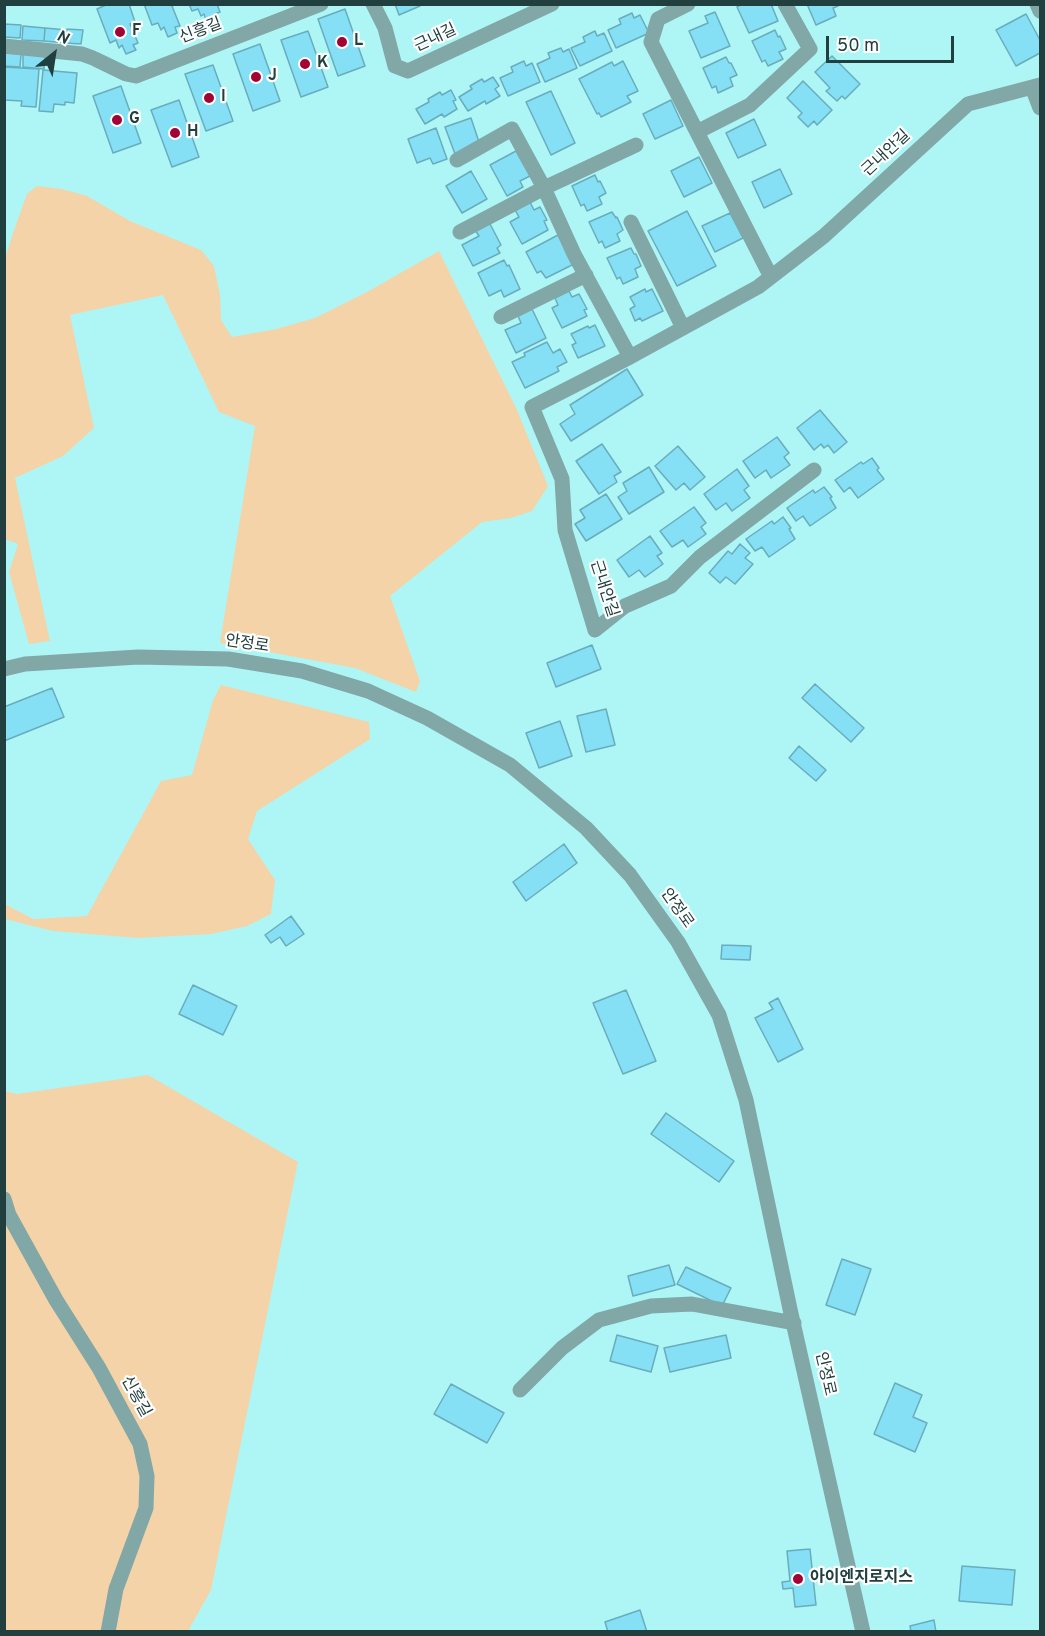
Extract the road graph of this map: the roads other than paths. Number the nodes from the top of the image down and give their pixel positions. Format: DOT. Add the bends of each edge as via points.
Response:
graph roads {
  1 [pos="321,4"];
  2 [pos="373,4"];
  3 [pos="552,4"];
  4 [pos="688,4"];
  5 [pos="785,4"];
  6 [pos="1037,4"];
  7 [pos="1041,10"];
  8 [pos="4,46"];
  9 [pos="1036,86"];
  10 [pos="1041,108"];
  11 [pos="697,132"];
  12 [pos="636,145"];
  13 [pos="457,160"];
  14 [pos="544,188"];
  15 [pos="631,222"];
  16 [pos="460,232"];
  17 [pos="586,275"];
  18 [pos="771,277"];
  19 [pos="501,317"];
  20 [pos="683,328"];
  21 [pos="630,357"];
  22 [pos="814,470"];
  23 [pos="4,669"];
  24 [pos="4,1199"];
  25 [pos="794,1323"];
  26 [pos="520,1390"];
  27 [pos="108,1632"];
  28 [pos="863,1632"];
  1 -- 8 [label="street, 신흥길" via="136,76 82,54"];
  2 -- 3 [label="street, 근내길" via="385,28 394,66 408,71"];
  4 -- 11 [label="street" via="658,19 651,42"];
  5 -- 11 [label="street" via="810,49 750,105"];
  6 -- 7 [label="street"];
  9 -- 10 [label="street"];
  9 -- 18 [label="street, 근내안길" via="968,104 824,236"];
  11 -- 18 [label="street"];
  12 -- 14 [label="street"];
  13 -- 14 [label="street" via="513,129"];
  14 -- 16 [label="street"];
  14 -- 17 [label="street"];
  15 -- 20 [label="street"];
  17 -- 19 [label="street"];
  17 -- 21 [label="street"];
  18 -- 20 [label="street, 근내안길"];
  20 -- 21 [label="street, 근내안길"];
  21 -- 22 [label="street, 근내안길" via="532,407 562,478 566,530 595,630 625,606 671,585 700,557"];
  23 -- 25 [label="street, 안정로" via="25,664 138,657 228,659 302,671 368,691 427,718 510,765 586,828 630,874 678,942 719,1015 746,1100"];
  24 -- 27 [label="street, 신흥길" via="56,1300 140,1444 147,1476 146,1508 116,1589"];
  25 -- 26 [label="street" via="692,1304 651,1306 599,1320 562,1348"];
  25 -- 28 [label="street, 안정로"];
}
